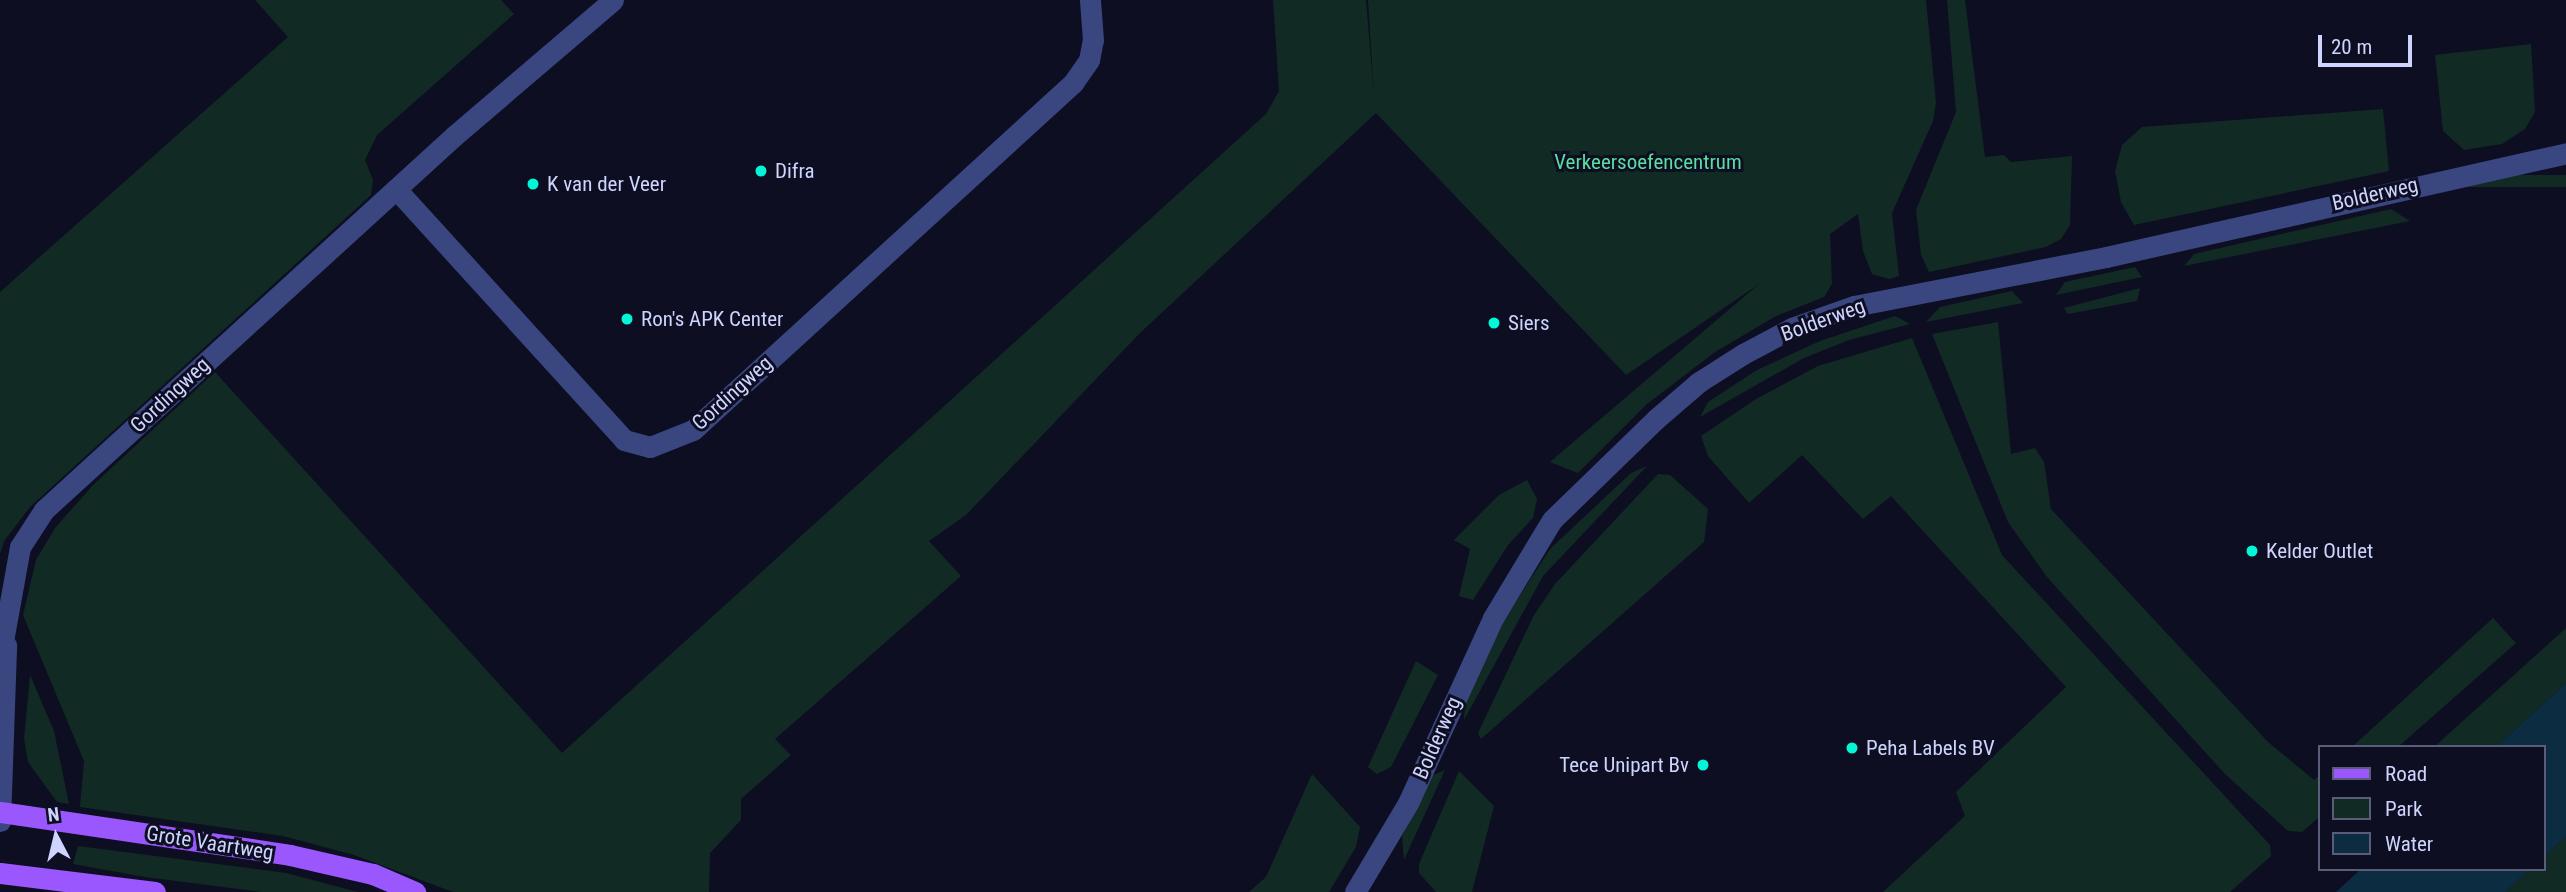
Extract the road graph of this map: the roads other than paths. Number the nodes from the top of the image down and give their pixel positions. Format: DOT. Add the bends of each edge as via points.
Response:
graph roads {
  1 [pos="613,0"];
  2 [pos="1090,0"];
  3 [pos="2566,153"];
  4 [pos="396,189"];
  5 [pos="6,636"];
  6 [pos="0,658"];
  7 [pos="1,815"];
  8 [pos="0,873"];
  9 [pos="155,892"];
  10 [pos="415,892"];
  11 [pos="1355,892"];
  1 -- 4 [label="street, Gordingweg"];
  2 -- 4 [label="street, Gordingweg" via="1093,40 1089,60 1073,83 693,430 650,447 624,440"];
  3 -- 11 [label="street, Bolderweg" via="2106,257 1854,306 1792,328 1743,354 1665,412 1552,520 1493,618 1408,803"];
  4 -- 5 [label="street, Gordingweg" via="44,510 20,547"];
  5 -- 6 [label="street, Gordingweg"];
  5 -- 7 [label="street, Gordingweg"];
  7 -- 10 [label="main road, Grote Vaartweg" via="290,855 373,874"];
  8 -- 9 [label="main road"];
}
